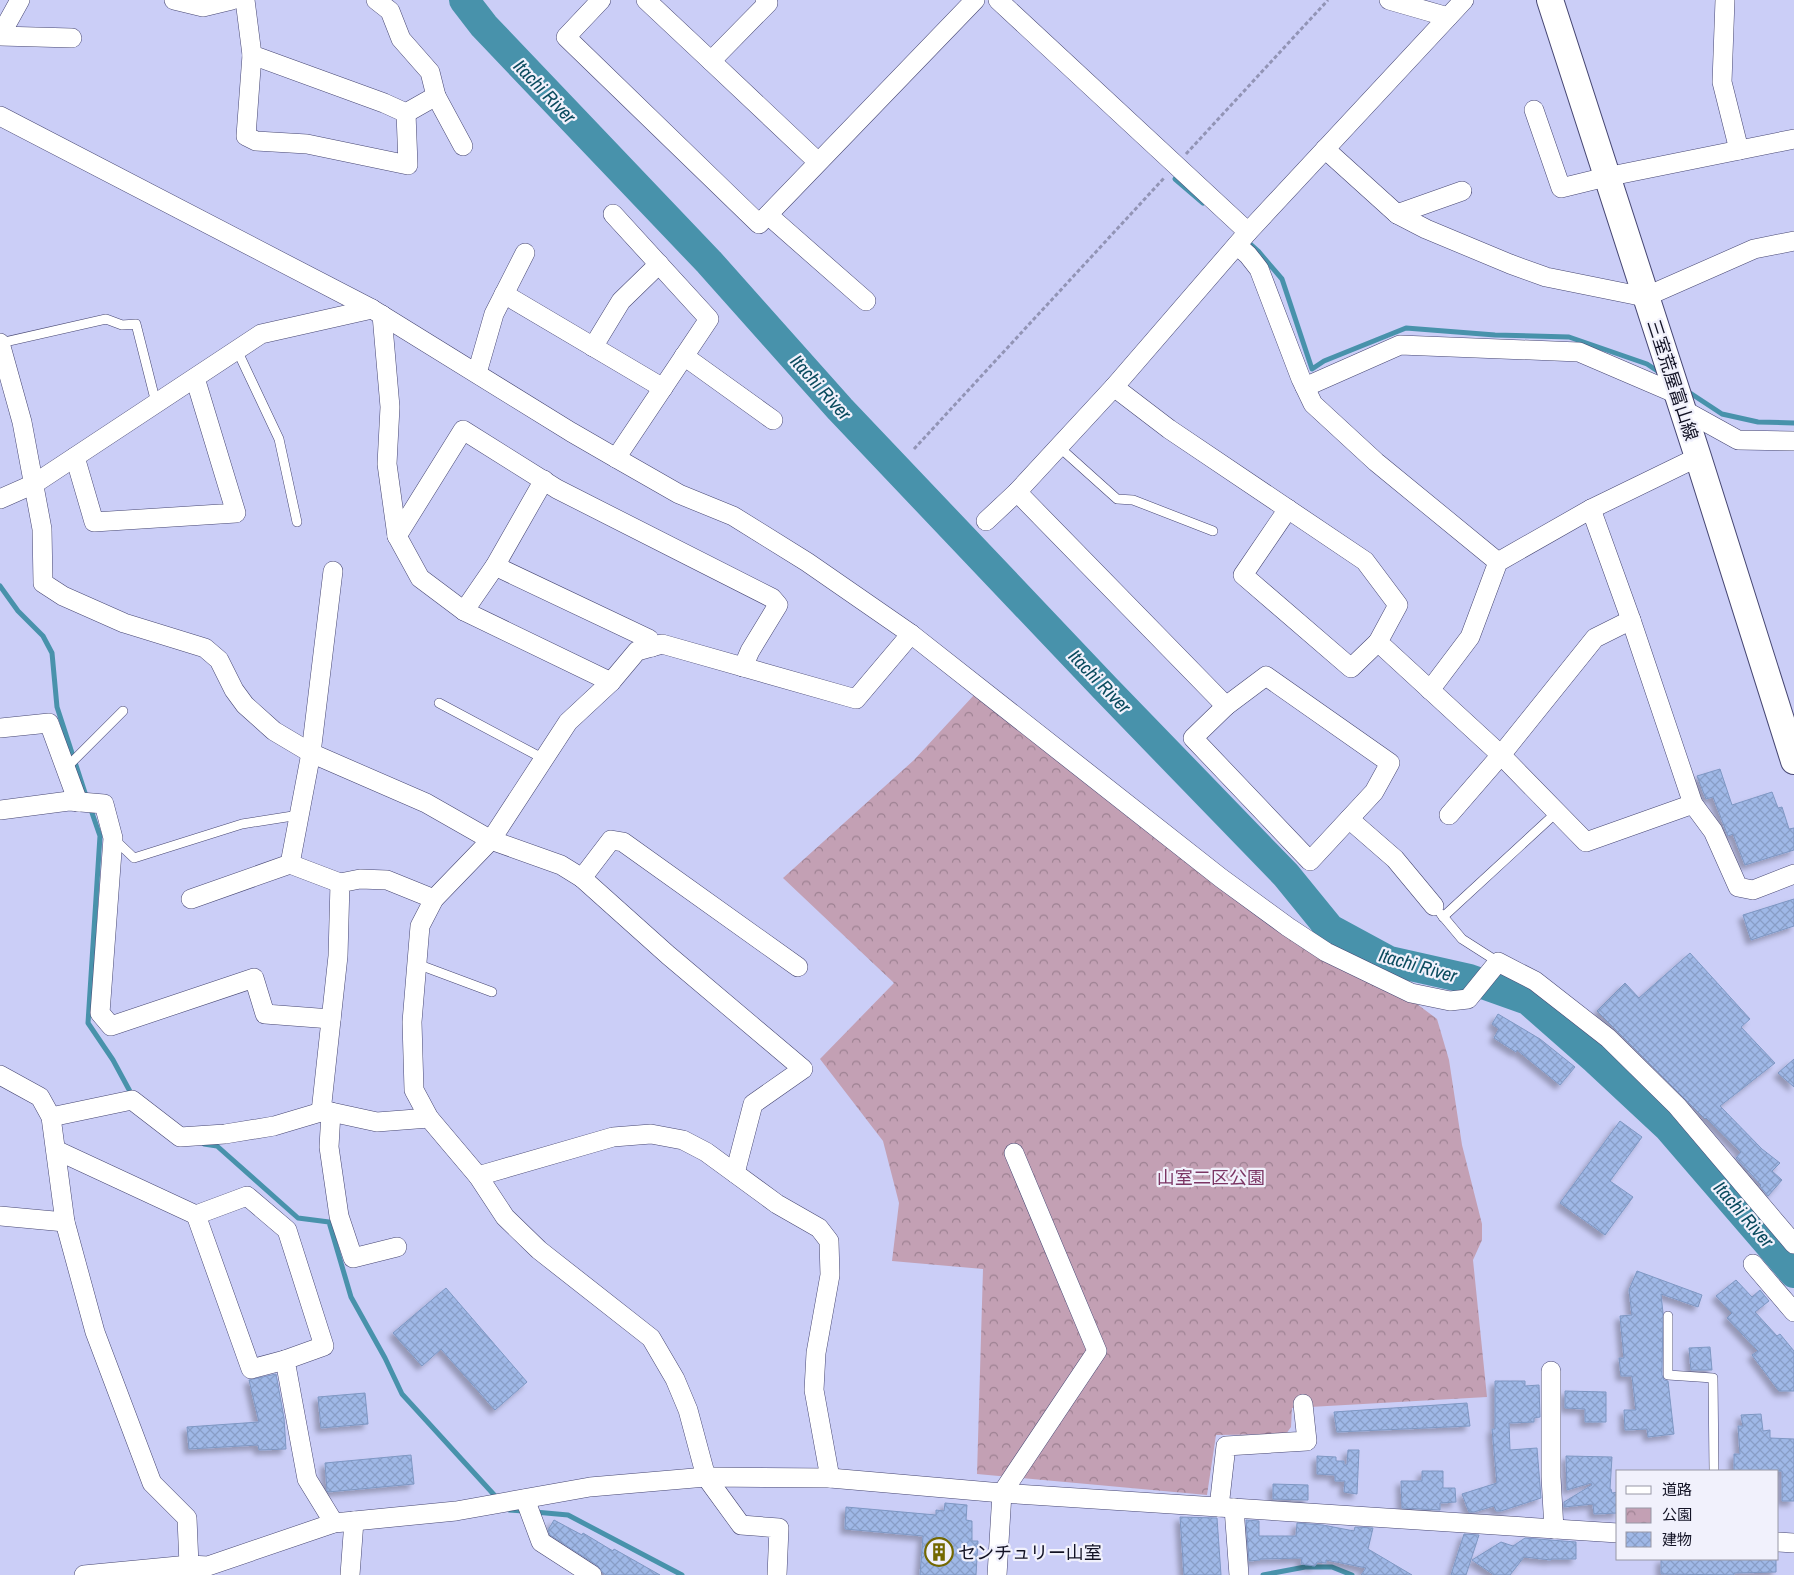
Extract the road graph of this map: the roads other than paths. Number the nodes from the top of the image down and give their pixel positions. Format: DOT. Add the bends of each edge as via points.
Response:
graph roads {
  1 [pos="174,0"];
  2 [pos="232,0"];
  3 [pos="246,0"];
  4 [pos="376,0"];
  5 [pos="601,0"];
  6 [pos="646,0"];
  7 [pos="765,0"];
  8 [pos="975,0"];
  9 [pos="998,0"];
  10 [pos="1389,0"];
  11 [pos="1464,0"];
  12 [pos="1550,0"];
  13 [pos="1725,0"];
  14 [pos="17,1"];
  15 [pos="1448,17"];
  16 [pos="0,36"];
  17 [pos="72,38"];
  18 [pos="252,56"];
  19 [pos="711,61"];
  20 [pos="436,96"];
  21 [pos="1534,110"];
  22 [pos="406,112"];
  23 [pos="0,116"];
  24 [pos="1794,139"];
  25 [pos="463,146"];
  26 [pos="1325,148"];
  27 [pos="1739,150"];
  28 [pos="818,162"];
  29 [pos="1606,177"];
  30 [pos="1462,191"];
  31 [pos="613,214"];
  32 [pos="1397,214"];
  33 [pos="768,215"];
  34 [pos="1242,239"];
  35 [pos="1794,241"];
  36 [pos="525,253"];
  37 [pos="659,264"];
  38 [pos="504,294"];
  39 [pos="1645,297"];
  40 [pos="866,301"];
  41 [pos="377,312"];
  42 [pos="0,343"];
  43 [pos="593,346"];
  44 [pos="237,350"];
  45 [pos="684,356"];
  46 [pos="477,373"];
  47 [pos="196,378"];
  48 [pos="1114,386"];
  49 [pos="1305,387"];
  50 [pos="663,388"];
  51 [pos="1680,402"];
  52 [pos="156,403"];
  53 [pos="773,420"];
  54 [pos="1794,441"];
  55 [pos="1059,446"];
  56 [pos="75,456"];
  57 [pos="1698,457"];
  58 [pos="616,458"];
  59 [pos="544,480"];
  60 [pos="34,484"];
  61 [pos="1017,492"];
  62 [pos="0,499"];
  63 [pos="1288,509"];
  64 [pos="1591,509"];
  65 [pos="986,521"];
  66 [pos="297,522"];
  67 [pos="1213,531"];
  68 [pos="397,536"];
  69 [pos="1498,562"];
  70 [pos="495,566"];
  71 [pos="333,571"];
  72 [pos="464,611"];
  73 [pos="1630,620"];
  74 [pos="911,634"];
  75 [pos="1378,642"];
  76 [pos="652,647"];
  77 [pos="743,667"];
  78 [pos="611,682"];
  79 [pos="1430,690"];
  80 [pos="439,704"];
  81 [pos="1226,706"];
  82 [pos="123,711"];
  83 [pos="0,728"];
  84 [pos="311,753"];
  85 [pos="1501,755"];
  86 [pos="544,759"];
  87 [pos="1794,762"];
  88 [pos="66,768"];
  89 [pos="78,802"];
  90 [pos="1693,804"];
  91 [pos="0,810"];
  92 [pos="1557,812"];
  93 [pos="299,815"];
  94 [pos="1449,815"];
  95 [pos="1349,819"];
  96 [pos="113,838"];
  97 [pos="491,840"];
  98 [pos="290,864"];
  99 [pos="1794,874"];
  100 [pos="582,878"];
  101 [pos="340,883"];
  102 [pos="191,899"];
  103 [pos="434,899"];
  104 [pos="1439,912"];
  105 [pos="1498,962"];
  106 [pos="417,964"];
  107 [pos="798,967"];
  108 [pos="492,992"];
  109 [pos="331,1019"];
  110 [pos="0,1075"];
  111 [pos="326,1112"];
  112 [pos="51,1117"];
  113 [pos="429,1118"];
  114 [pos="56,1150"];
  115 [pos="1014,1153"];
  116 [pos="735,1173"];
  117 [pos="478,1176"];
  118 [pos="196,1215"];
  119 [pos="0,1216"];
  120 [pos="65,1222"];
  121 [pos="1794,1244"];
  122 [pos="398,1247"];
  123 [pos="1753,1264"];
  124 [pos="1794,1312"];
  125 [pos="1668,1316"];
  126 [pos="285,1360"];
  127 [pos="1551,1372"];
  128 [pos="1303,1404"];
  129 [pos="1714,1470"];
  130 [pos="706,1477"];
  131 [pos="830,1478"];
  132 [pos="1002,1493"];
  133 [pos="525,1499"];
  134 [pos="1227,1508"];
  135 [pos="354,1521"];
  136 [pos="334,1523"];
  137 [pos="1554,1529"];
  138 [pos="1616,1533"];
  139 [pos="1779,1542"];
  140 [pos="1794,1543"];
  141 [pos="190,1570"];
  142 [pos="84,1575"];
  143 [pos="350,1575"];
  144 [pos="592,1575"];
  145 [pos="777,1575"];
  146 [pos="998,1575"];
  147 [pos="1239,1575"];
  1 -- 2 [label="street" via="203,7"];
  3 -- 18 [label="street"];
  4 -- 20 [label="street" via="390,11 401,39 430,72"];
  5 -- 33 [label="street" via="566,37 759,224"];
  6 -- 19 [label="street"];
  7 -- 19 [label="street" via="768,3"];
  8 -- 28 [label="street"];
  9 -- 34 [label="street" via="1176,165"];
  10 -- 15 [label="street"];
  11 -- 15 [label="street"];
  12 -- 29 [label="main road, 三室荒屋富山線"];
  13 -- 27 [label="street" via="1722,82"];
  14 -- 16 [label="street"];
  15 -- 26 [label="street"];
  16 -- 17 [label="street"];
  18 -- 22 [label="street"];
  18 -- 22 [label="street" via="246,136 256,141 307,144 408,165"];
  19 -- 28 [label="street"];
  20 -- 22 [label="street"];
  20 -- 25 [label="street"];
  21 -- 29 [label="street" via="1561,188"];
  23 -- 41 [label="street"];
  24 -- 27 [label="street"];
  26 -- 32 [label="street"];
  26 -- 34 [label="street"];
  27 -- 29 [label="street"];
  28 -- 33 [label="street"];
  29 -- 39 [label="main road, 三室荒屋富山線"];
  30 -- 32 [label="street"];
  31 -- 37 [label="street"];
  32 -- 39 [label="street" via="1426,229 1546,277"];
  33 -- 40 [label="street"];
  34 -- 48 [label="street"];
  34 -- 49 [label="street" via="1258,269"];
  35 -- 39 [label="street" via="1754,249"];
  36 -- 38 [label="street"];
  37 -- 43 [label="street" via="621,301"];
  37 -- 45 [label="street" via="709,319"];
  38 -- 43 [label="street"];
  38 -- 46 [label="street" via="494,314"];
  39 -- 51 [label="main road, 三室荒屋富山線"];
  41 -- 44 [label="street" via="261,334"];
  41 -- 46 [label="street"];
  41 -- 68 [label="street" via="390,407 387,464"];
  42 -- 52 [label="lane" via="106,319 122,325 136,324"];
  42 -- 60 [label="street" via="22,422"];
  43 -- 50 [label="street"];
  44 -- 47 [label="street"];
  44 -- 66 [label="lane" via="279,439"];
  45 -- 50 [label="street"];
  45 -- 53 [label="street"];
  46 -- 58 [label="street"];
  47 -- 52 [label="street"];
  47 -- 56 [label="street" via="236,512 94,522"];
  48 -- 55 [label="street"];
  48 -- 63 [label="street" via="1168,429"];
  49 -- 51 [label="street" via="1400,346 1579,352"];
  49 -- 69 [label="street" via="1313,404 1376,462"];
  50 -- 58 [label="street"];
  51 -- 54 [label="street" via="1738,440"];
  51 -- 57 [label="main road, 三室荒屋富山線"];
  52 -- 56 [label="street"];
  55 -- 61 [label="street"];
  55 -- 67 [label="lane" via="1117,499 1133,500"];
  56 -- 60 [label="street"];
  57 -- 64 [label="street"];
  57 -- 87 [label="main road, 三室荒屋富山線"];
  58 -- 74 [label="street" via="679,494 732,516 807,562"];
  59 -- 68 [label="street" via="463,430"];
  59 -- 70 [label="street"];
  59 -- 77 [label="street" via="772,598 778,606"];
  60 -- 62 [label="street"];
  60 -- 84 [label="street" via="42,529 43,583 63,596 124,623 205,648 219,660 245,705 274,731"];
  61 -- 65 [label="street"];
  61 -- 81 [label="street"];
  63 -- 75 [label="street" via="1365,561 1398,605"];
  63 -- 75 [label="street" via="1243,575 1351,668"];
  64 -- 69 [label="street"];
  64 -- 73 [label="street"];
  68 -- 72 [label="street" via="420,578"];
  69 -- 79 [label="street" via="1470,637"];
  70 -- 72 [label="street"];
  70 -- 76 [label="street" via="649,639"];
  71 -- 84 [label="street"];
  72 -- 78 [label="street"];
  73 -- 85 [label="street" via="1595,638"];
  73 -- 90 [label="street"];
  74 -- 77 [label="street" via="856,700"];
  74 -- 105 [label="street" via="1221,878 1326,952 1411,993 1450,1002 1468,999"];
  75 -- 79 [label="street"];
  76 -- 77 [label="street" via="662,644"];
  76 -- 78 [label="street" via="636,652"];
  78 -- 86 [label="street" via="568,722"];
  79 -- 85 [label="street"];
  80 -- 86 [label="lane"];
  81 -- 95 [label="street" via="1266,676 1390,763 1374,792"];
  81 -- 95 [label="street" via="1193,738 1310,861"];
  82 -- 88 [label="lane"];
  83 -- 88 [label="street" via="49,723"];
  84 -- 93 [label="street"];
  84 -- 97 [label="street" via="426,803"];
  85 -- 92 [label="street"];
  85 -- 94 [label="street"];
  86 -- 97 [label="street"];
  88 -- 89 [label="street"];
  89 -- 91 [label="street"];
  89 -- 96 [label="street" via="104,804"];
  90 -- 92 [label="street" via="1586,842"];
  90 -- 99 [label="street" via="1713,831 1738,887 1753,890"];
  92 -- 104 [label="lane"];
  93 -- 96 [label="lane" via="242,824 134,858"];
  93 -- 98 [label="street"];
  95 -- 104 [label="street" via="1395,859"];
  96 -- 109 [label="street" via="100,1013 111,1026 254,978 265,1014"];
  97 -- 100 [label="street" via="561,865"];
  97 -- 103 [label="street"];
  98 -- 101 [label="street"];
  98 -- 102 [label="street"];
  100 -- 107 [label="street" via="611,840 623,842"];
  100 -- 116 [label="street" via="803,1069 753,1104"];
  101 -- 103 [label="street" via="360,879 386,880"];
  101 -- 109 [label="street" via="338,956"];
  103 -- 106 [label="street" via="420,926"];
  104 -- 105 [label="lane" via="1462,939"];
  105 -- 121 [label="street" via="1535,981 1608,1038 1677,1106"];
  106 -- 108 [label="lane"];
  106 -- 113 [label="street" via="412,1022 414,1090"];
  109 -- 111 [label="street"];
  110 -- 112 [label="street" via="40,1097"];
  111 -- 112 [label="street" via="274,1126 180,1137 132,1100"];
  111 -- 113 [label="street" via="378,1122"];
  111 -- 122 [label="street" via="339,1216 353,1258"];
  112 -- 114 [label="street"];
  113 -- 117 [label="street"];
  114 -- 118 [label="street"];
  114 -- 120 [label="street"];
  115 -- 132 [label="street" via="1097,1351"];
  116 -- 117 [label="street" via="683,1140 652,1134 613,1137"];
  116 -- 131 [label="street" via="777,1204 819,1228 829,1241 830,1275 816,1353 814,1390"];
  117 -- 130 [label="street" via="506,1217 539,1250 651,1338 675,1379 688,1410"];
  118 -- 126 [label="street" via="251,1369"];
  118 -- 126 [label="street" via="247,1196 287,1230 324,1346"];
  119 -- 120 [label="street"];
  120 -- 141 [label="street" via="95,1332 152,1483 187,1518"];
  123 -- 124 [label="street"];
  125 -- 129 [label="lane" via="1668,1375 1713,1378"];
  126 -- 136 [label="street" via="307,1479"];
  127 -- 137 [label="street"];
  128 -- 134 [label="street" via="1307,1441 1226,1446"];
  130 -- 131 [label="street"];
  130 -- 133 [label="street" via="590,1487"];
  130 -- 145 [label="street" via="741,1525 778,1528"];
  131 -- 132 [label="street"];
  132 -- 134 [label="street"];
  132 -- 146 [label="street"];
  133 -- 135 [label="street" via="456,1511"];
  133 -- 144 [label="street" via="541,1542"];
  134 -- 137 [label="street"];
  134 -- 147 [label="street"];
  135 -- 136 [label="street"];
  135 -- 143 [label="street"];
  136 -- 141 [label="street"];
  137 -- 138 [label="street"];
  139 -- 140 [label="street"];
  141 -- 142 [label="street"];
}
